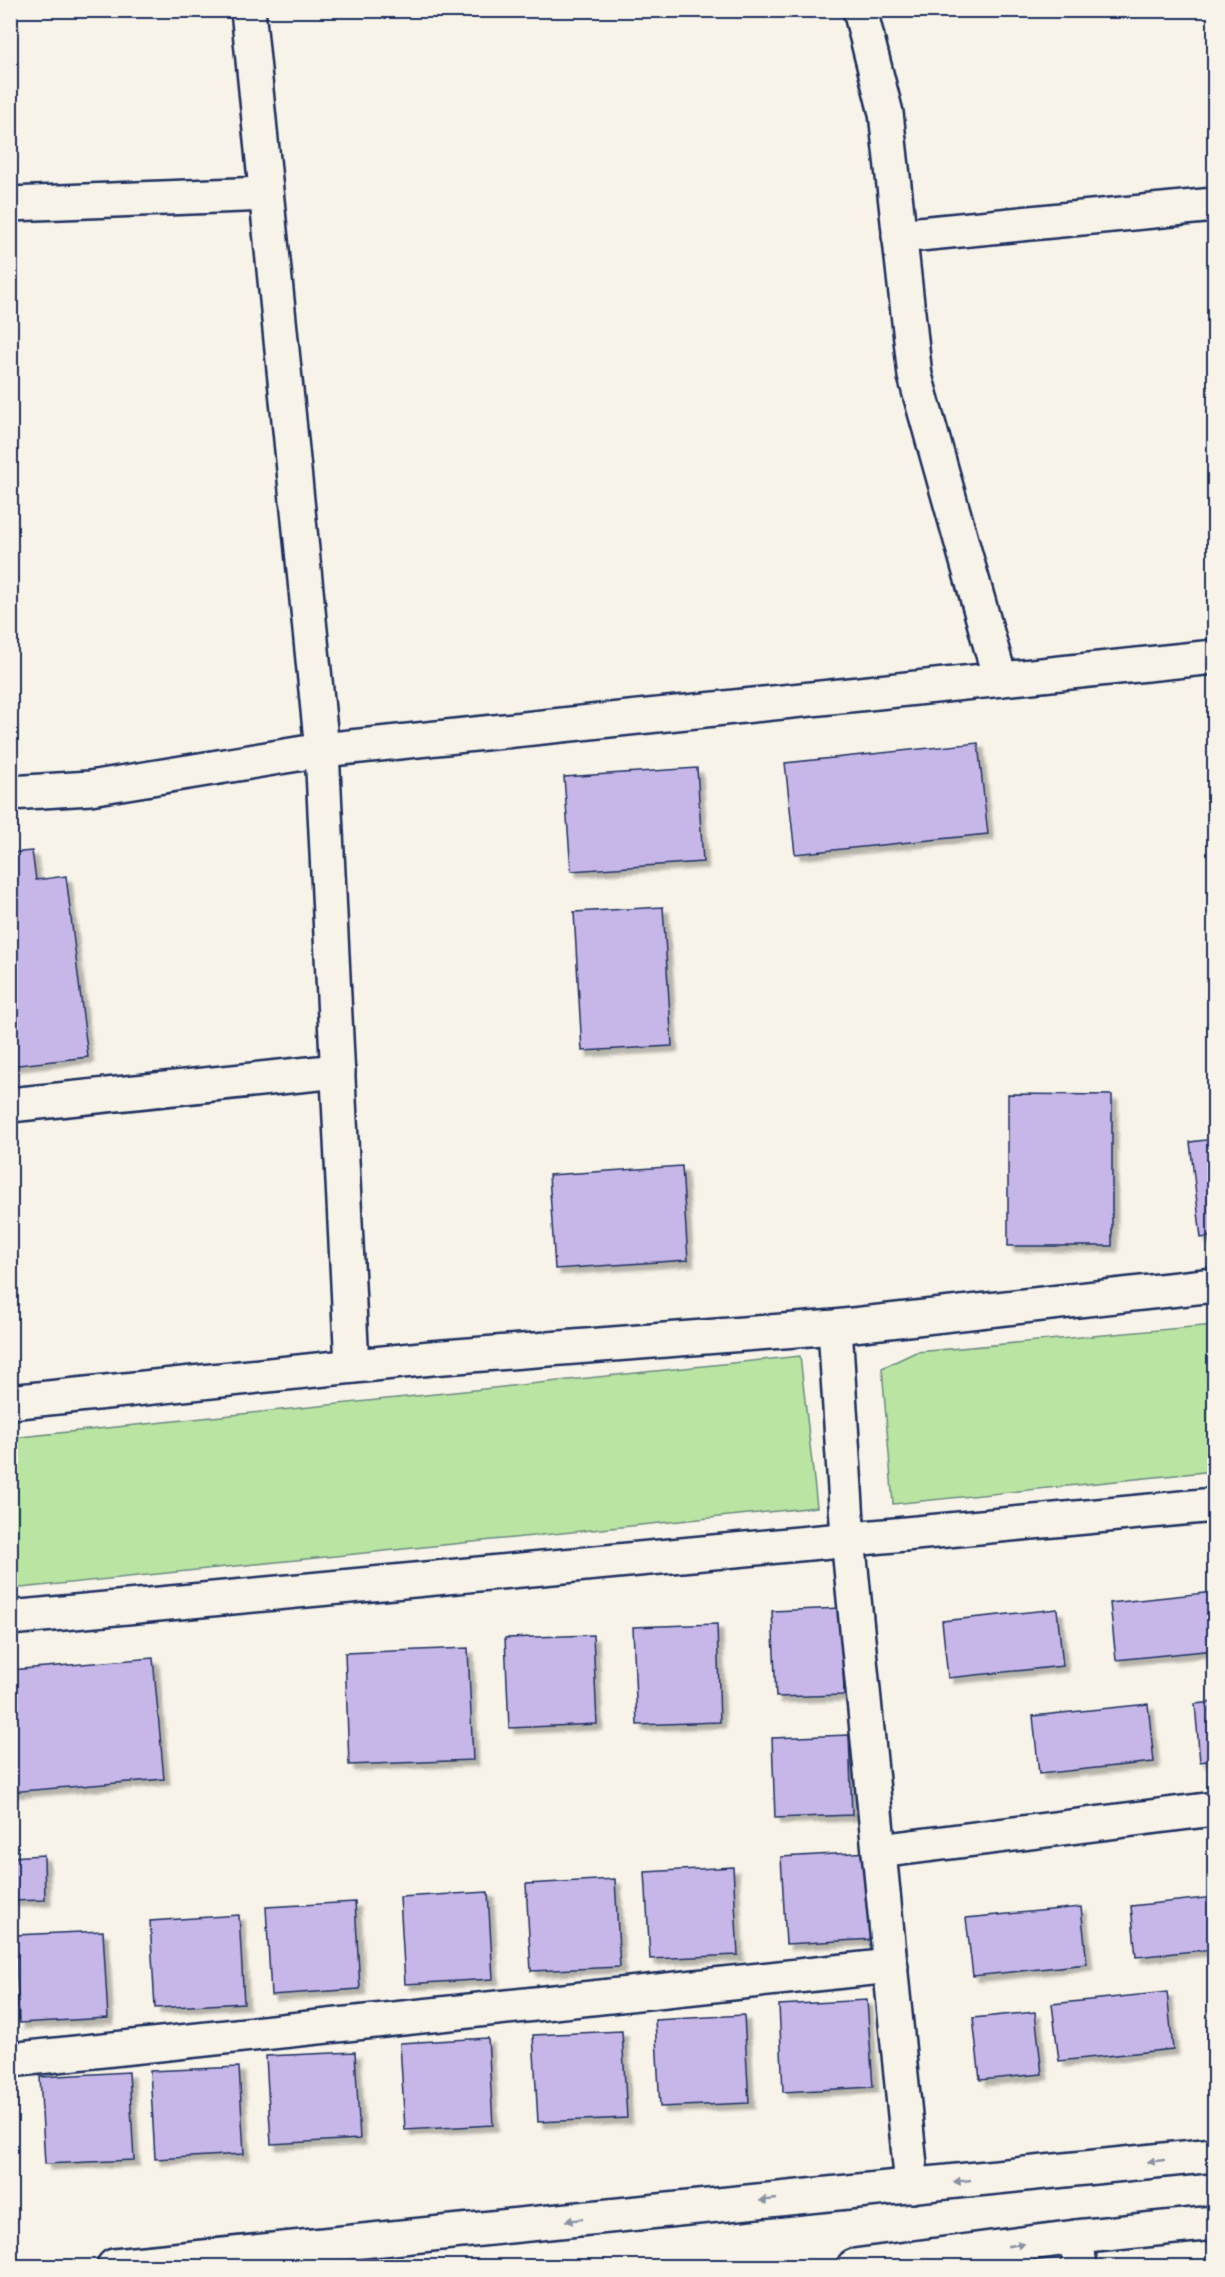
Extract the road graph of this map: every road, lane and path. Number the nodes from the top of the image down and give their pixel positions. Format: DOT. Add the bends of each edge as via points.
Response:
graph roads {
  1 [pos="248,10"];
  2 [pos="860,10"];
  3 [pos="266,194"];
  4 [pos="10,204"];
  5 [pos="1215,205"];
  6 [pos="899,236"];
  7 [pos="1215,657"];
  8 [pos="1000,679"];
  9 [pos="322,750"];
  10 [pos="10,793"];
  11 [pos="338,1071"];
  12 [pos="10,1105"];
  13 [pos="1215,1285"];
  14 [pos="835,1327"];
  15 [pos="352,1366"];
  16 [pos="10,1402"];
  17 [pos="1215,1504"];
  18 [pos="848,1538"];
  19 [pos="10,1618"];
  20 [pos="1215,1809"];
  21 [pos="879,1851"];
  22 [pos="891,1966"];
  23 [pos="10,2060"];
  24 [pos="1215,2155"];
  25 [pos="912,2186"];
  26 [pos="1215,2223"];
  27 [pos="1078,2252"];
  28 [pos="114,2266"];
  29 [pos="854,2266"];
  1 -- 3 [label="street"];
  2 -- 6 [label="street" via="885,113"];
  3 -- 4 [label="street"];
  3 -- 9 [label="street"];
  5 -- 6 [label="street"];
  6 -- 8 [label="street" via="915,376"];
  7 -- 8 [label="street"];
  8 -- 9 [label="street"];
  9 -- 10 [label="street" via="90,788"];
  9 -- 11 [label="street"];
  11 -- 12 [label="street"];
  11 -- 15 [label="street"];
  13 -- 14 [label="street"];
  14 -- 15 [label="street"];
  14 -- 18 [label="street"];
  15 -- 16 [label="street"];
  17 -- 18 [label="street"];
  18 -- 19 [label="street"];
  18 -- 21 [label="street"];
  20 -- 21 [label="street"];
  21 -- 22 [label="street"];
  22 -- 23 [label="street"];
  22 -- 25 [label="street"];
  24 -- 25 [label="street, one-way"];
  25 -- 28 [label="street, one-way"];
  26 -- 27 [label="street"];
  29 -- 27 [label="street, one-way"];
}
